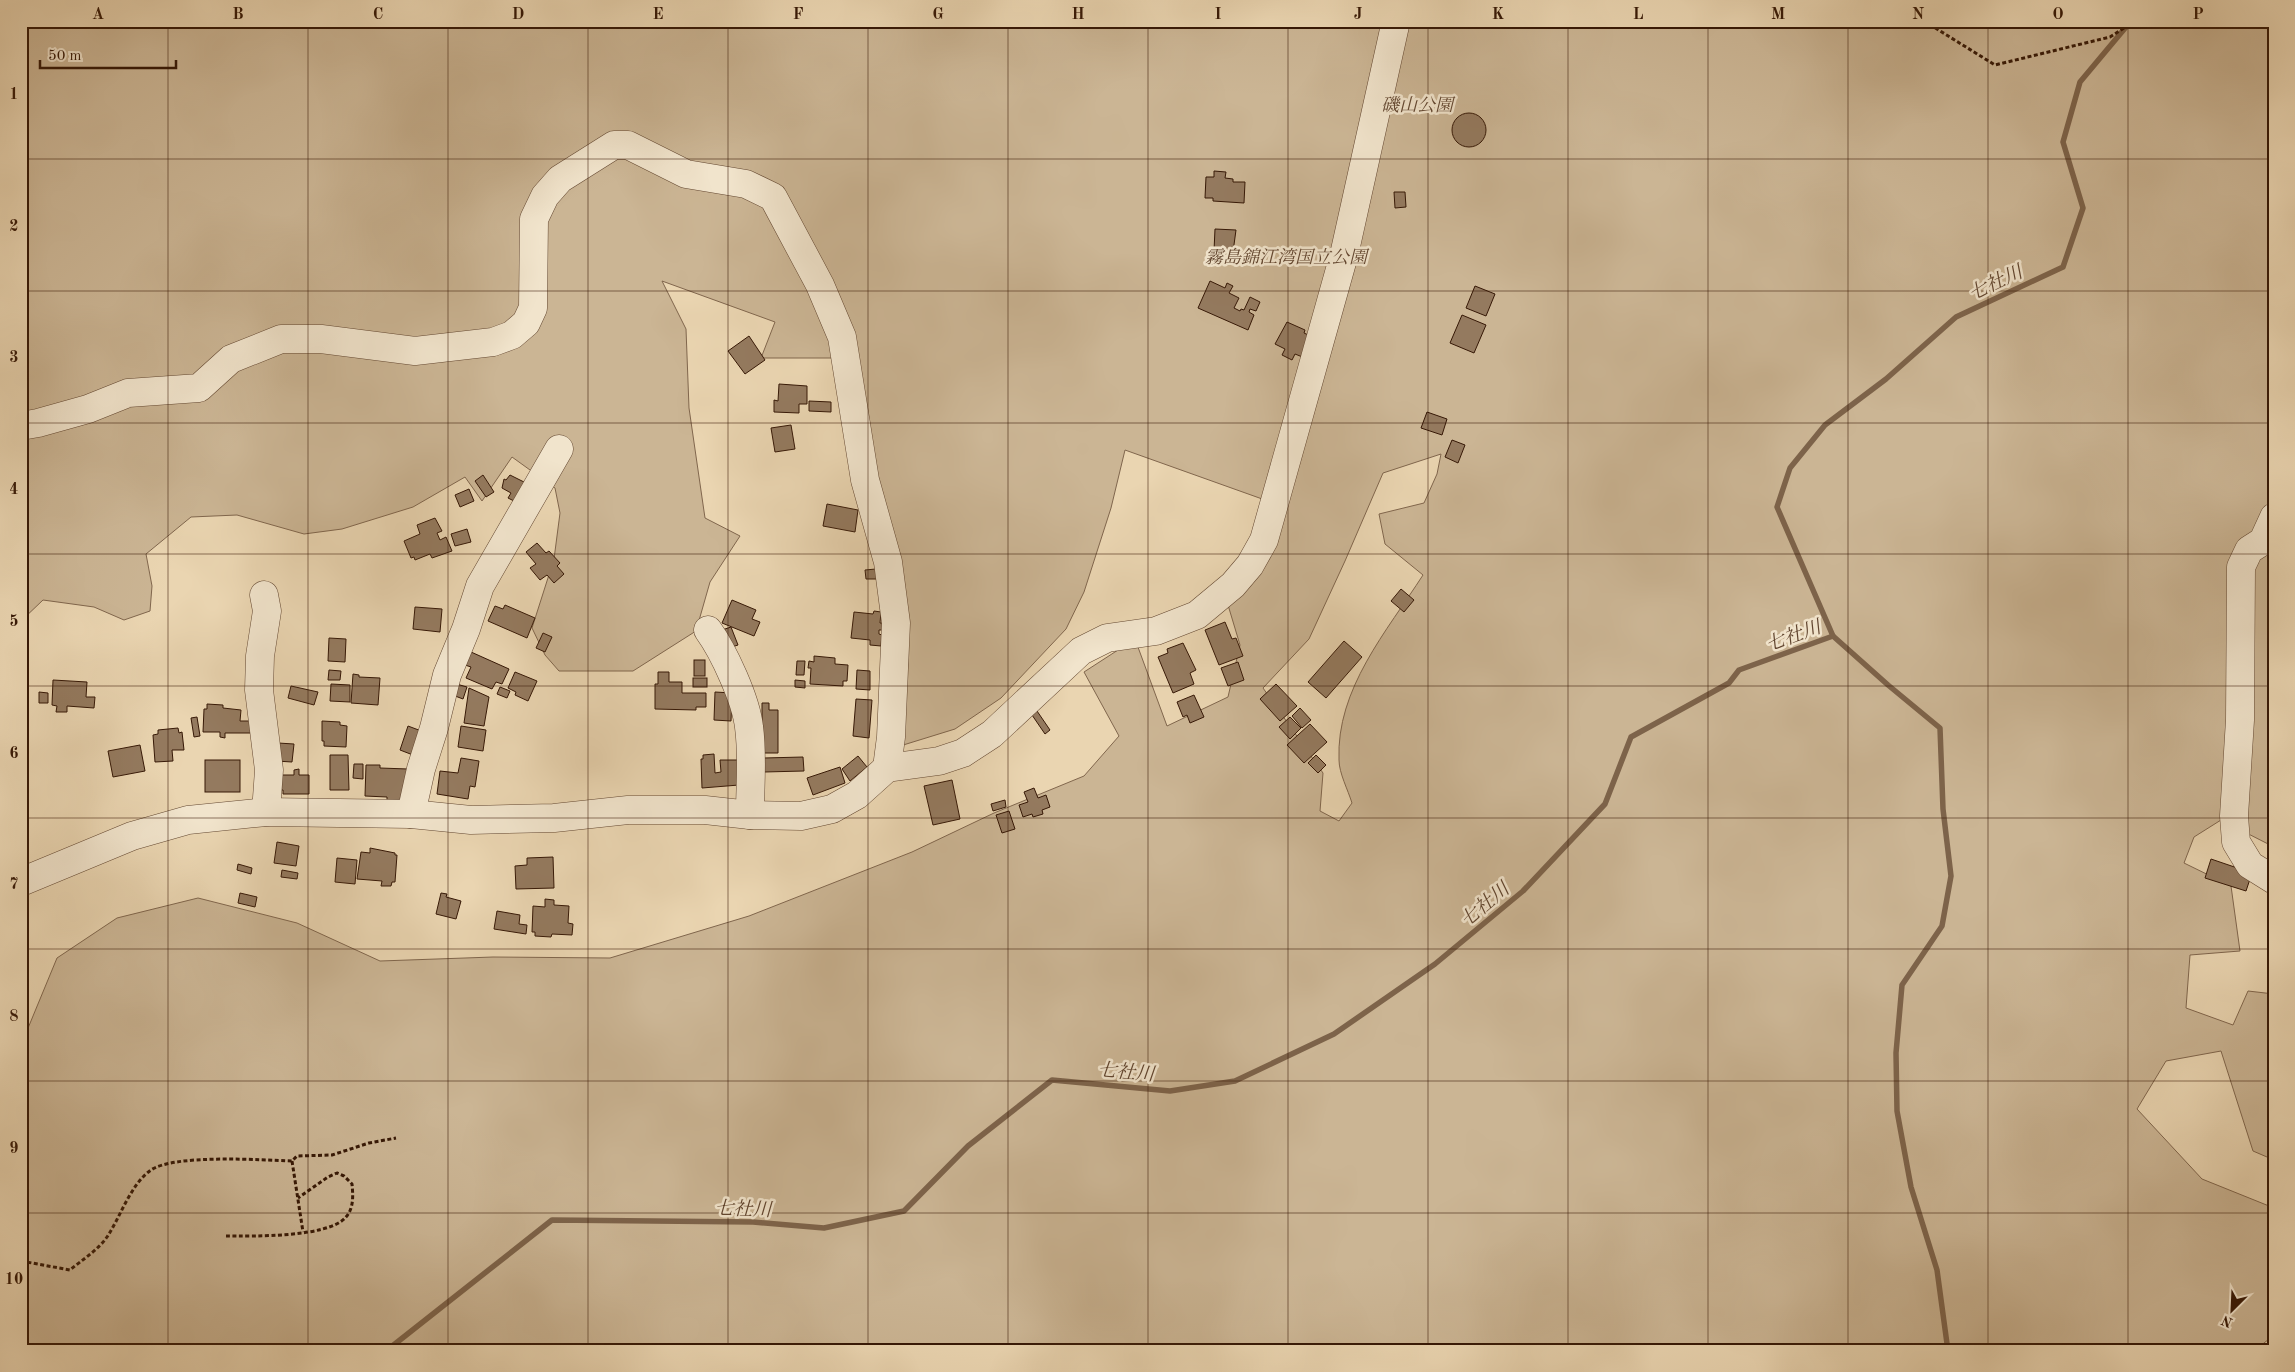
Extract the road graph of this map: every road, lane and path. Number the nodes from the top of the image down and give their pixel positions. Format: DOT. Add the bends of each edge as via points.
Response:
graph roads {
  1 [pos="1396,21"];
  2 [pos="1924,21"];
  3 [pos="2135,21"];
  4 [pos="21,426"];
  5 [pos="559,449"];
  6 [pos="2274,517"];
  7 [pos="264,595"];
  8 [pos="708,630"];
  9 [pos="887,768"];
  10 [pos="266,812"];
  11 [pos="411,814"];
  12 [pos="750,815"];
  13 [pos="2274,880"];
  14 [pos="21,882"];
  15 [pos="396,1138"];
  16 [pos="292,1161"];
  17 [pos="298,1198"];
  18 [pos="303,1232"];
  19 [pos="226,1236"];
  20 [pos="21,1261"];
  1 -- 9 [label="street" via="1344,255 1264,540 1250,565 1233,586 1197,615 1156,631 1108,638 1081,652 992,734 964,753 940,761"];
  2 -- 3 [label="path" via="1995,65 2110,37"];
  4 -- 9 [label="street" via="88,409 128,392 199,388 231,359 281,339 328,340 415,351 493,342 512,335 526,323 533,308 534,219 545,196 560,179 614,145 628,145 686,174 746,184 773,197 820,285 842,337 865,480 888,562 896,623"];
  5 -- 11 [label="street" via="480,586 447,675"];
  6 -- 13 [label="street" via="2263,541 2248,550 2240,567 2240,720 2234,816 2236,842 2250,865"];
  7 -- 10 [label="street" via="267,611 259,690 269,770"];
  8 -- 12 [label="street" via="720,646 749,726"];
  9 -- 12 [label="street" via="857,795 832,809 801,816"];
  10 -- 11 [label="street"];
  10 -- 14 [label="street" via="188,820 132,836"];
  11 -- 12 [label="street" via="472,820 554,818 628,810 706,810"];
  15 -- 16 [label="path" via="332,1155 298,1156"];
  16 -- 17 [label="path"];
  16 -- 20 [label="path" via="174,1162 152,1169 136,1186 104,1241 70,1270"];
  17 -- 18 [label="path"];
  17 -- 18 [label="path" via="337,1173 352,1184 353,1201 346,1218 324,1230"];
  18 -- 19 [label="path" via="267,1237"];
}
